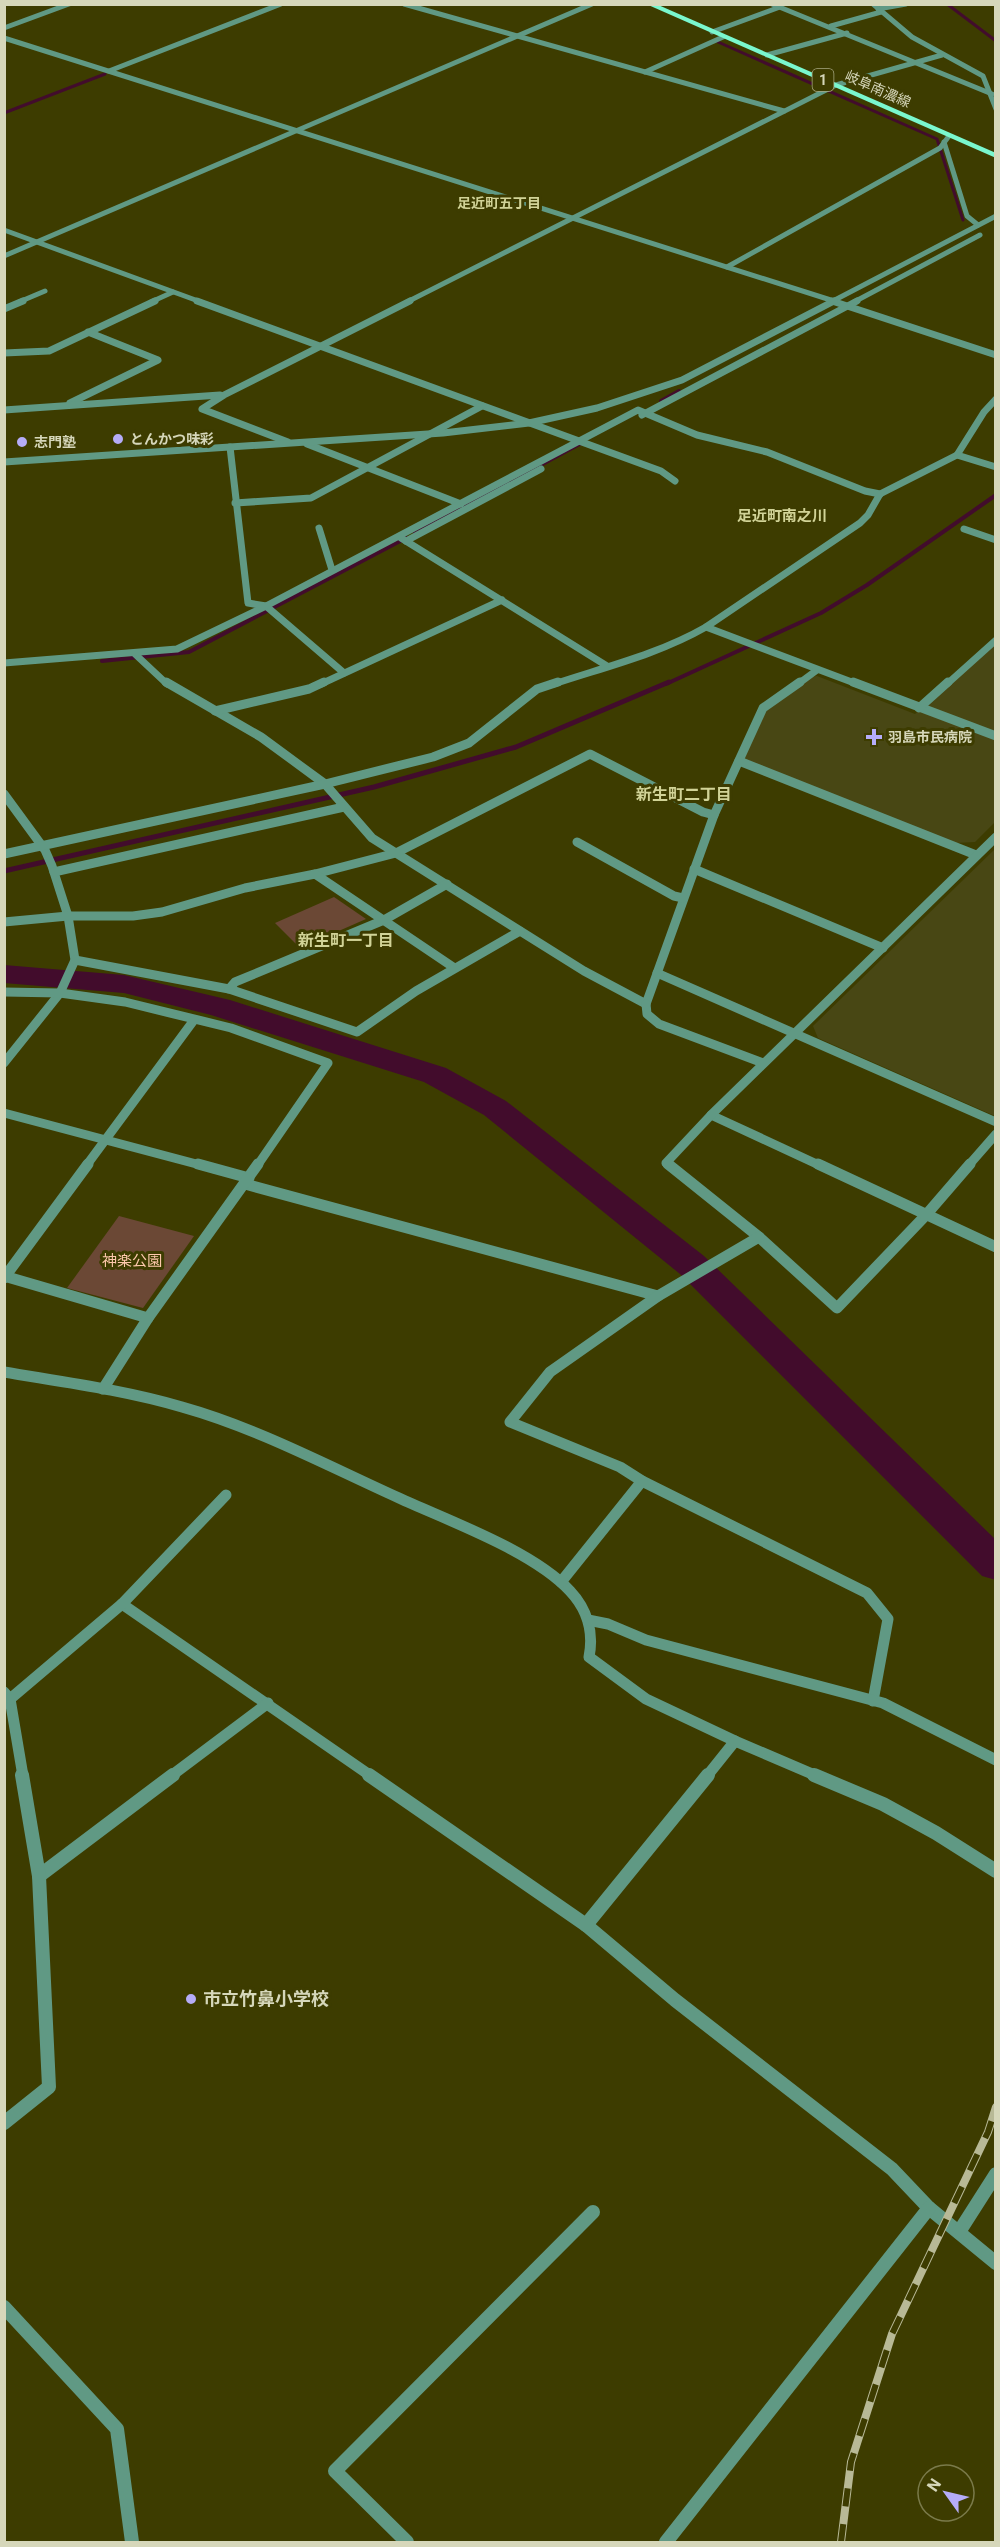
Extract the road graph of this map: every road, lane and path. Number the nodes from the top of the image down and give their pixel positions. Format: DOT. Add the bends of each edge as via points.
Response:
graph roads {
  1 [pos="69,4"];
  2 [pos="280,4"];
  3 [pos="404,4"];
  4 [pos="591,4"];
  5 [pos="649,4"];
  6 [pos="772,4"];
  7 [pos="906,4"];
  8 [pos="780,7"];
  9 [pos="877,8"];
  10 [pos="831,26"];
  11 [pos="4,28"];
  12 [pos="712,32"];
  13 [pos="847,33"];
  14 [pos="723,36"];
  15 [pos="517,37"];
  16 [pos="4,38"];
  17 [pos="766,55"];
  18 [pos="942,55"];
  19 [pos="918,62"];
  20 [pos="109,71"];
  21 [pos="645,72"];
  22 [pos="996,82"];
  23 [pos="986,83"];
  24 [pos="836,85"];
  25 [pos="992,94"];
  26 [pos="995,106"];
  27 [pos="784,111"];
  28 [pos="296,131"];
  29 [pos="947,139"];
  30 [pos="996,156"];
  31 [pos="996,216"];
  32 [pos="572,219"];
  33 [pos="978,225"];
  34 [pos="4,230"];
  35 [pos="980,235"];
  36 [pos="38,242"];
  37 [pos="4,256"];
  38 [pos="727,267"];
  39 [pos="45,291"];
  40 [pos="173,292"];
  41 [pos="834,302"];
  42 [pos="849,306"];
  43 [pos="4,309"];
  44 [pos="88,332"];
  45 [pos="321,346"];
  46 [pos="4,353"];
  47 [pos="996,355"];
  48 [pos="224,395"];
  49 [pos="996,399"];
  50 [pos="65,405"];
  51 [pos="482,406"];
  52 [pos="4,410"];
  53 [pos="647,413"];
  54 [pos="529,423"];
  55 [pos="429,434"];
  56 [pos="580,441"];
  57 [pos="304,443"];
  58 [pos="292,444"];
  59 [pos="588,444"];
  60 [pos="230,447"];
  61 [pos="957,455"];
  62 [pos="4,462"];
  63 [pos="369,467"];
  64 [pos="996,467"];
  65 [pos="675,481"];
  66 [pos="880,494"];
  67 [pos="235,503"];
  68 [pos="461,504"];
  69 [pos="319,528"];
  70 [pos="964,529"];
  71 [pos="403,539"];
  72 [pos="996,540"];
  73 [pos="332,570"];
  74 [pos="502,600"];
  75 [pos="266,606"];
  76 [pos="706,627"];
  77 [pos="996,640"];
  78 [pos="135,654"];
  79 [pos="4,663"];
  80 [pos="607,666"];
  81 [pos="817,670"];
  82 [pos="344,673"];
  83 [pos="919,708"];
  84 [pos="215,711"];
  85 [pos="996,736"];
  86 [pos="739,761"];
  87 [pos="327,786"];
  88 [pos="4,794"];
  89 [pos="342,805"];
  90 [pos="714,815"];
  91 [pos="996,837"];
  92 [pos="578,842"];
  93 [pos="43,848"];
  94 [pos="396,853"];
  95 [pos="4,854"];
  96 [pos="976,855"];
  97 [pos="53,869"];
  98 [pos="694,869"];
  99 [pos="315,874"];
  100 [pos="447,884"];
  101 [pos="683,898"];
  102 [pos="68,916"];
  103 [pos="384,920"];
  104 [pos="4,922"];
  105 [pos="520,931"];
  106 [pos="883,948"];
  107 [pos="74,963"];
  108 [pos="453,967"];
  109 [pos="657,972"];
  110 [pos="62,989"];
  111 [pos="228,989"];
  112 [pos="4,992"];
  113 [pos="646,1004"];
  114 [pos="194,1020"];
  115 [pos="797,1033"];
  116 [pos="4,1063"];
  117 [pos="764,1064"];
  118 [pos="4,1113"];
  119 [pos="711,1115"];
  120 [pos="996,1122"];
  121 [pos="996,1134"];
  122 [pos="106,1140"];
  123 [pos="247,1181"];
  124 [pos="926,1215"];
  125 [pos="759,1237"];
  126 [pos="996,1247"];
  127 [pos="5,1277"];
  128 [pos="658,1296"];
  129 [pos="148,1318"];
  130 [pos="4,1372"];
  131 [pos="103,1389"];
  132 [pos="642,1481"];
  133 [pos="226,1495"];
  134 [pos="561,1582"];
  135 [pos="122,1604"];
  136 [pos="588,1620"];
  137 [pos="7,1696"];
  138 [pos="873,1701"];
  139 [pos="268,1703"];
  140 [pos="735,1741"];
  141 [pos="996,1760"];
  142 [pos="996,1871"];
  143 [pos="39,1876"];
  144 [pos="586,1925"];
  145 [pos="4,2123"];
  146 [pos="996,2174"];
  147 [pos="929,2208"];
  148 [pos="593,2212"];
  149 [pos="959,2232"];
  150 [pos="996,2263"];
  151 [pos="4,2307"];
  152 [pos="132,2542"];
  153 [pos="407,2542"];
  154 [pos="666,2542"];
  1 -- 11 [label="street"];
  2 -- 20 [label="street"];
  3 -- 15 [label="street"];
  4 -- 15 [label="street"];
  5 -- 12 [label="main road, 岐阜南濃線 / 1"];
  6 -- 8 [label="street"];
  7 -- 9 [label="street"];
  8 -- 10 [label="street"];
  8 -- 12 [label="street"];
  9 -- 10 [label="street"];
  9 -- 18 [label="street"];
  10 -- 13 [label="street"];
  12 -- 14 [label="main road, 岐阜南濃線 / 1"];
  13 -- 17 [label="street"];
  13 -- 19 [label="street"];
  14 -- 17 [label="main road, 岐阜南濃線 / 1"];
  14 -- 21 [label="street"];
  15 -- 21 [label="street"];
  15 -- 28 [label="street"];
  16 -- 20 [label="street"];
  17 -- 24 [label="main road, 岐阜南濃線 / 1"];
  18 -- 19 [label="street"];
  18 -- 23 [label="street" via="976,71"];
  19 -- 24 [label="street"];
  19 -- 25 [label="street"];
  20 -- 28 [label="street"];
  21 -- 27 [label="street"];
  22 -- 23 [label="street"];
  23 -- 25 [label="street"];
  24 -- 27 [label="street"];
  24 -- 29 [label="main road, 岐阜南濃線 / 1"];
  25 -- 26 [label="street"];
  27 -- 32 [label="street"];
  28 -- 32 [label="street"];
  28 -- 36 [label="street"];
  29 -- 30 [label="main road, 岐阜南濃線 / 1"];
  29 -- 33 [label="street" via="968,216"];
  29 -- 38 [label="street" via="940,148"];
  31 -- 33 [label="street"];
  32 -- 38 [label="street"];
  32 -- 45 [label="street"];
  33 -- 41 [label="street"];
  34 -- 36 [label="street"];
  35 -- 42 [label="street"];
  36 -- 37 [label="street"];
  36 -- 40 [label="street"];
  38 -- 41 [label="street"];
  39 -- 43 [label="street"];
  40 -- 44 [label="street"];
  40 -- 45 [label="street"];
  41 -- 42 [label="street"];
  41 -- 54 [label="street" via="682,380 597,408"];
  42 -- 47 [label="street"];
  42 -- 53 [label="street"];
  44 -- 46 [label="street" via="49,351"];
  44 -- 50 [label="street" via="158,360"];
  45 -- 48 [label="street"];
  45 -- 51 [label="street"];
  48 -- 50 [label="street"];
  48 -- 58 [label="street" via="202,409"];
  49 -- 61 [label="street" via="979,418"];
  50 -- 52 [label="street"];
  51 -- 54 [label="street"];
  51 -- 55 [label="street"];
  53 -- 56 [label="street" via="638,410"];
  53 -- 59 [label="street"];
  53 -- 66 [label="street" via="697,435 767,452"];
  54 -- 55 [label="street"];
  54 -- 56 [label="street"];
  55 -- 57 [label="street"];
  55 -- 63 [label="street"];
  56 -- 59 [label="street"];
  56 -- 68 [label="street"];
  57 -- 58 [label="street"];
  57 -- 63 [label="street"];
  58 -- 60 [label="street"];
  59 -- 65 [label="street" via="661,471"];
  59 -- 71 [label="street"];
  60 -- 62 [label="street"];
  60 -- 67 [label="street"];
  61 -- 64 [label="street"];
  61 -- 66 [label="street"];
  63 -- 67 [label="street" via="312,498"];
  63 -- 68 [label="street"];
  66 -- 76 [label="street" via="860,522"];
  67 -- 75 [label="street" via="248,603"];
  68 -- 71 [label="street"];
  69 -- 73 [label="street"];
  70 -- 72 [label="street"];
  71 -- 73 [label="street"];
  71 -- 74 [label="street"];
  73 -- 75 [label="street"];
  74 -- 80 [label="street"];
  74 -- 82 [label="street"];
  75 -- 78 [label="street" via="177,649"];
  75 -- 82 [label="street"];
  76 -- 80 [label="street" via="681,641"];
  76 -- 81 [label="street"];
  77 -- 83 [label="street"];
  78 -- 79 [label="street"];
  78 -- 84 [label="street" via="170,686"];
  80 -- 87 [label="street" via="537,689 469,743"];
  81 -- 83 [label="street"];
  81 -- 86 [label="street" via="764,708"];
  82 -- 84 [label="street" via="309,689"];
  83 -- 85 [label="street"];
  84 -- 87 [label="street" via="261,737"];
  86 -- 90 [label="street"];
  86 -- 96 [label="street"];
  87 -- 89 [label="street"];
  87 -- 93 [label="street"];
  88 -- 93 [label="street"];
  89 -- 94 [label="street" via="372,838"];
  89 -- 97 [label="street"];
  90 -- 94 [label="street" via="590,754"];
  90 -- 98 [label="street"];
  91 -- 96 [label="street"];
  92 -- 101 [label="street"];
  93 -- 95 [label="street"];
  93 -- 97 [label="street"];
  94 -- 99 [label="street"];
  94 -- 100 [label="street"];
  96 -- 106 [label="street"];
  97 -- 102 [label="street"];
  98 -- 101 [label="street"];
  98 -- 106 [label="street"];
  99 -- 102 [label="street" via="245,888 162,912"];
  99 -- 103 [label="street"];
  100 -- 103 [label="street"];
  100 -- 105 [label="street"];
  101 -- 109 [label="street"];
  102 -- 104 [label="street"];
  102 -- 107 [label="street"];
  103 -- 108 [label="street"];
  103 -- 111 [label="street" via="235,982"];
  105 -- 108 [label="street"];
  105 -- 113 [label="street"];
  106 -- 115 [label="street"];
  107 -- 110 [label="street"];
  107 -- 111 [label="street" via="132,969"];
  108 -- 111 [label="street" via="357,1032"];
  109 -- 113 [label="street"];
  109 -- 115 [label="street"];
  110 -- 112 [label="street"];
  110 -- 114 [label="street"];
  110 -- 116 [label="street"];
  113 -- 117 [label="street" via="647,1014 659,1024"];
  114 -- 122 [label="street"];
  114 -- 123 [label="street" via="231,1028 328,1063"];
  115 -- 117 [label="street"];
  115 -- 120 [label="street"];
  117 -- 119 [label="street"];
  118 -- 122 [label="street"];
  119 -- 124 [label="street"];
  119 -- 125 [label="street" via="666,1163"];
  121 -- 124 [label="street"];
  122 -- 123 [label="street"];
  122 -- 127 [label="street"];
  123 -- 128 [label="street"];
  123 -- 129 [label="street"];
  124 -- 125 [label="street" via="837,1308"];
  124 -- 126 [label="street"];
  125 -- 128 [label="street"];
  127 -- 129 [label="street"];
  128 -- 132 [label="street" via="550,1372 510,1422 620,1467"];
  129 -- 131 [label="street"];
  130 -- 131 [label="street"];
  131 -- 134 [label="street" via="182,1407 240,1426 493,1541"];
  132 -- 134 [label="street"];
  132 -- 138 [label="street" via="867,1593 888,1619"];
  133 -- 135 [label="street"];
  134 -- 136 [label="street" via="579,1602"];
  135 -- 137 [label="street"];
  135 -- 139 [label="street"];
  136 -- 138 [label="street" via="646,1640"];
  136 -- 140 [label="street" via="593,1645 589,1657 646,1699"];
  137 -- 143 [label="street"];
  138 -- 141 [label="street"];
  139 -- 143 [label="street"];
  139 -- 144 [label="street"];
  140 -- 142 [label="street" via="883,1804"];
  140 -- 144 [label="street"];
  143 -- 145 [label="street" via="49,2087"];
  144 -- 147 [label="street" via="675,2000 892,2169"];
  146 -- 149 [label="street"];
  147 -- 149 [label="street"];
  147 -- 154 [label="street"];
  148 -- 153 [label="street" via="335,2471"];
  149 -- 150 [label="street"];
  151 -- 152 [label="street" via="117,2429"];
}
